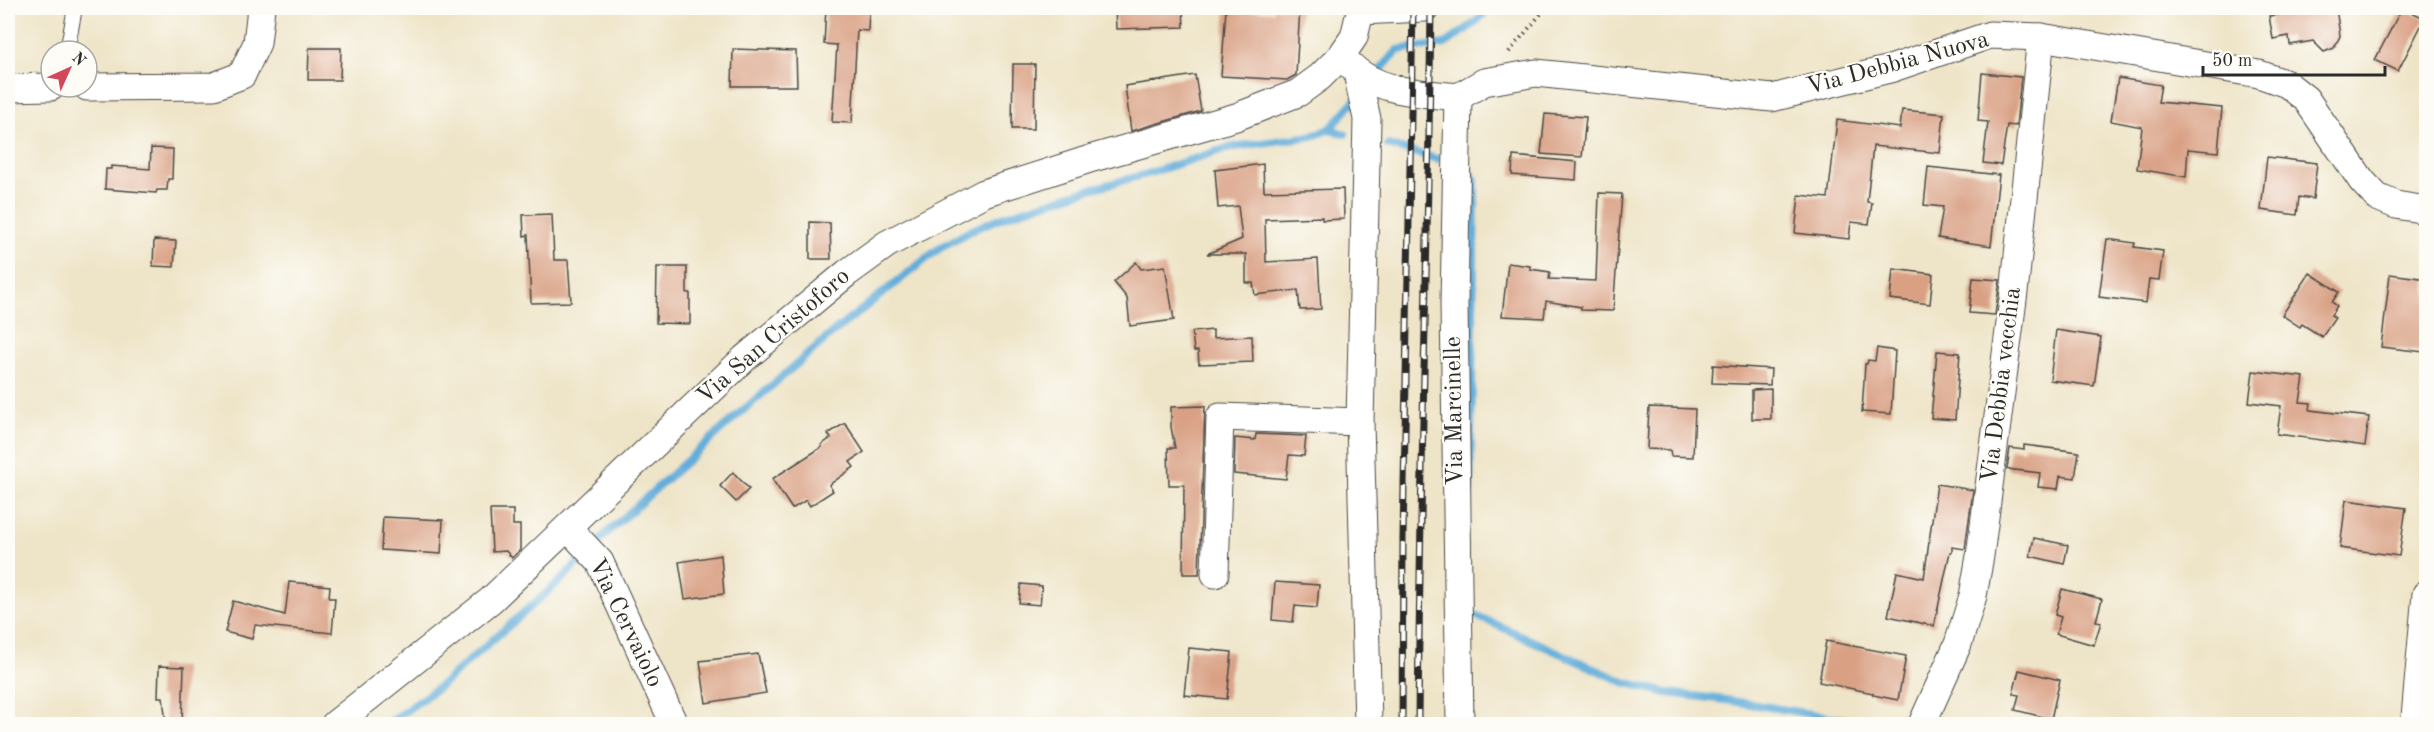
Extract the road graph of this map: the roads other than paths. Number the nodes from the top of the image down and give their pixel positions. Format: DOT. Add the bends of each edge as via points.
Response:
graph roads {
  1 [pos="75,8"];
  2 [pos="261,8"];
  3 [pos="1425,8"];
  4 [pos="1360,9"];
  5 [pos="2041,37"];
  6 [pos="69,39"];
  7 [pos="1349,64"];
  8 [pos="39,87"];
  9 [pos="99,87"];
  10 [pos="8,88"];
  11 [pos="1458,97"];
  12 [pos="2427,210"];
  13 [pos="1360,422"];
  14 [pos="573,532"];
  15 [pos="1215,574"];
  16 [pos="2427,594"];
  17 [pos="2415,717"];
  18 [pos="335,724"];
  19 [pos="674,724"];
  20 [pos="1368,724"];
  21 [pos="1460,724"];
  22 [pos="1923,724"];
  1 -- 6 [label="lane"];
  2 -- 9 [label="street" via="257,43 242,75 214,86"];
  3 -- 4 [label="street"];
  4 -- 7 [label="street, Via San Cristoforo"];
  5 -- 11 [label="street, Via Debbia Nuova" via="1990,35 1890,69 1772,98 1536,73 1484,82"];
  5 -- 12 [label="street, Via Debbia Nuova" via="2259,74 2287,84 2306,99 2362,181 2378,197 2396,205"];
  5 -- 22 [label="street, Via Debbia vecchia" via="1980,556 1958,644"];
  7 -- 11 [label="street" via="1393,89"];
  7 -- 13 [label="street" via="1367,118"];
  7 -- 14 [label="street, Via San Cristoforo" via="1320,77 1298,93 1236,117 984,193 887,244 745,358"];
  8 -- 10 [label="street"];
  11 -- 21 [label="street, Via Marcinelle" via="1454,315"];
  13 -- 15 [label="street" via="1220,417"];
  13 -- 20 [label="street"];
  14 -- 18 [label="street, Via San Cristoforo"];
  14 -- 19 [label="street, Via Cervaiolo" via="600,562"];
  16 -- 17 [label="street"];
}
